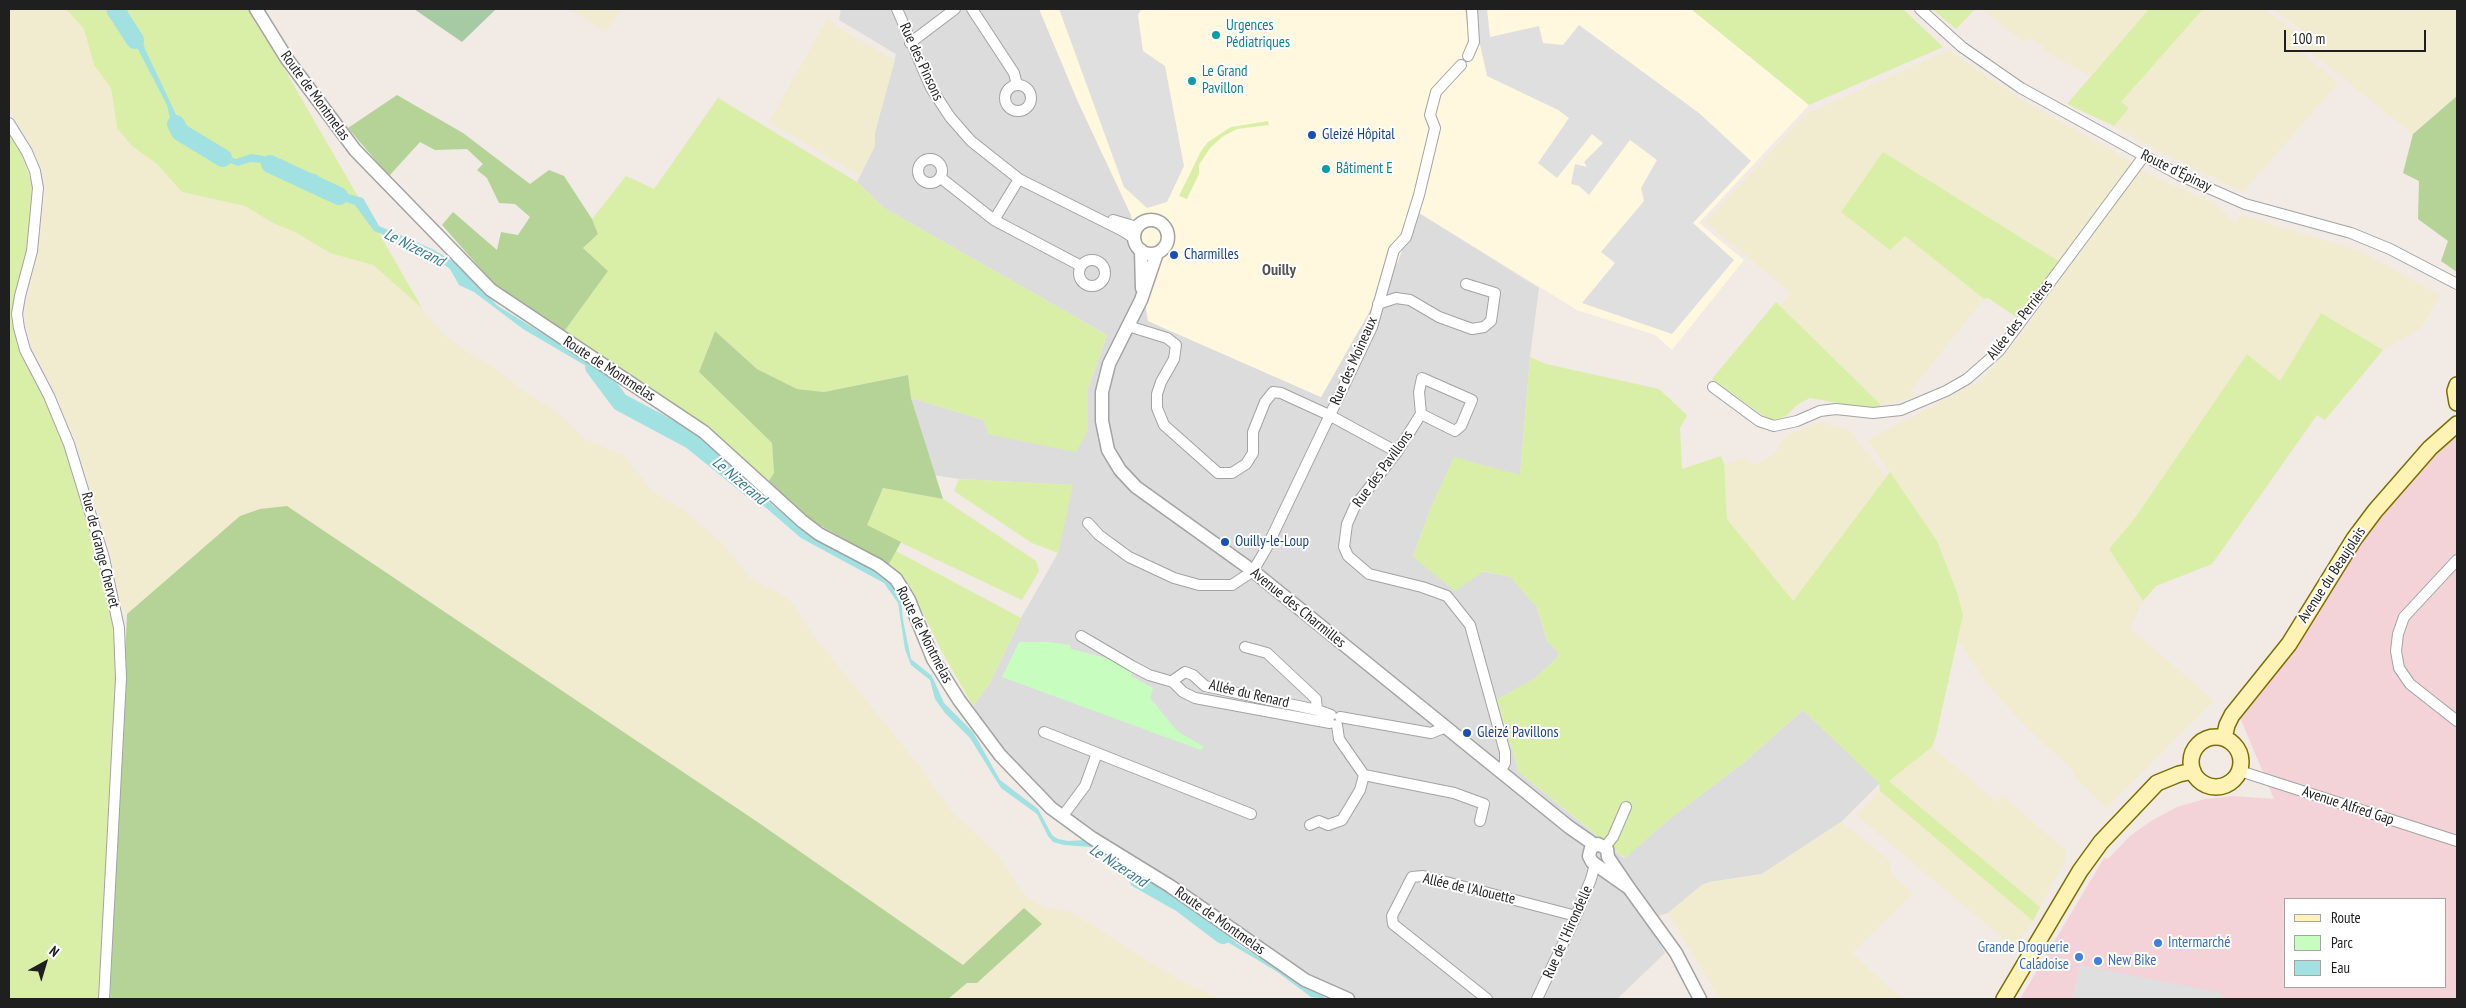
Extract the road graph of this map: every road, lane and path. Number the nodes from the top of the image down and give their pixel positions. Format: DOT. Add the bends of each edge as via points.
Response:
graph roads {
  1 [pos="256,9"];
  2 [pos="897,9"];
  3 [pos="955,9"];
  4 [pos="972,9"];
  5 [pos="1472,9"];
  6 [pos="1920,9"];
  7 [pos="910,43"];
  8 [pos="1468,56"];
  9 [pos="1461,65"];
  10 [pos="1017,84"];
  11 [pos="9,123"];
  12 [pos="2144,156"];
  13 [pos="941,178"];
  14 [pos="1019,179"];
  15 [pos="994,220"];
  16 [pos="1136,233"];
  17 [pos="1141,250"];
  18 [pos="1157,252"];
  19 [pos="1081,266"];
  20 [pos="1466,284"];
  21 [pos="2457,284"];
  22 [pos="1141,300"];
  23 [pos="1378,304"];
  24 [pos="1128,326"];
  25 [pos="2457,385"];
  26 [pos="1713,387"];
  27 [pos="2457,403"];
  28 [pos="1421,414"];
  29 [pos="1329,415"];
  30 [pos="2457,424"];
  31 [pos="1397,452"];
  32 [pos="1088,523"];
  33 [pos="2457,560"];
  34 [pos="1253,571"];
  35 [pos="1081,636"];
  36 [pos="1245,646"];
  37 [pos="1173,682"];
  38 [pos="1317,710"];
  39 [pos="1335,720"];
  40 [pos="2457,721"];
  41 [pos="1446,727"];
  42 [pos="1044,732"];
  43 [pos="2224,738"];
  44 [pos="1098,753"];
  45 [pos="1501,770"];
  46 [pos="2193,771"];
  47 [pos="2240,771"];
  48 [pos="1364,775"];
  49 [pos="1626,807"];
  50 [pos="1251,814"];
  51 [pos="1062,817"];
  52 [pos="1480,821"];
  53 [pos="1310,825"];
  54 [pos="2457,841"];
  55 [pos="1598,855"];
  56 [pos="1576,916"];
  57 [pos="104,999"];
  58 [pos="1348,999"];
  59 [pos="1487,999"];
  60 [pos="1537,999"];
  61 [pos="1700,999"];
  62 [pos="2004,999"];
  1 -- 51 [label="street, Route de Montmelas" via="287,60 355,150 491,290 704,432 819,534 878,565 896,579 933,659 973,720 1012,769"];
  2 -- 7 [label="street, Rue des Pinsons"];
  3 -- 7 [label="street"];
  4 -- 10 [label="street" via="1014,72"];
  5 -- 8 [label="street" via="1474,42"];
  6 -- 12 [label="street, Route d'Épinay" via="1993,70 2035,97"];
  7 -- 14 [label="street, Rue des Pinsons" via="931,88 957,127 987,156"];
  9 -- 23 [label="street, Rue des Moineaux" via="1436,92 1430,115 1435,128 1418,195 1406,237 1394,250"];
  11 -- 57 [label="street, Rue de Grange Chervet" via="27,152 38,188 32,251 20,296 19,328 25,350 69,444 104,558 119,628 121,678"];
  12 -- 21 [label="street, Route d'Épinay" via="2245,204 2351,233"];
  12 -- 26 [label="street, Allée des Perrières" via="1999,351 1967,379 1946,391 1901,410 1873,413 1836,408 1774,426 1759,421"];
  13 -- 15 [label="street"];
  14 -- 15 [label="street"];
  14 -- 16 [label="street, Rue des Pinsons"];
  15 -- 19 [label="street"];
  16 -- 17 [label="street"];
  16 -- 18 [label="street" via="1143,222 1151,220 1164,225 1168,240"];
  17 -- 18 [label="street" via="1151,254"];
  17 -- 22 [label="street, Avenue des Charmilles"];
  18 -- 22 [label="street, Avenue des Charmilles"];
  20 -- 23 [label="street" via="1495,293 1491,321 1484,327 1472,329 1439,317 1410,300 1396,298"];
  22 -- 24 [label="street, Avenue des Charmilles"];
  23 -- 29 [label="street, Rue des Moineaux" via="1372,327"];
  24 -- 29 [label="street" via="1167,338 1176,345 1174,359 1161,382 1157,408 1164,425 1218,473 1232,473 1246,464 1254,453 1253,432 1264,402 1272,392"];
  24 -- 34 [label="street, Avenue des Charmilles" via="1109,364 1102,392 1102,421 1108,450 1136,487"];
  25 -- 27 [label="main road" via="2454,391"];
  28 -- 28 [label="street, Rue des Pavillons" via="1419,392 1422,378 1472,400 1461,426 1455,430"];
  28 -- 31 [label="street, Rue des Pavillons"];
  29 -- 31 [label="street"];
  29 -- 34 [label="street, Rue des Moineaux"];
  30 -- 43 [label="main road, Avenue du Beaujolais" via="2430,448 2354,539 2288,644 2232,715"];
  31 -- 45 [label="street, Rue des Pavillons" via="1355,506 1347,524 1344,547 1348,556 1369,574 1422,586 1447,596 1470,625 1505,752 1506,763"];
  32 -- 34 [label="street" via="1129,557 1174,578 1199,585 1232,585"];
  33 -- 40 [label="street" via="2404,618 2396,651 2399,668 2410,684"];
  34 -- 41 [label="street, Avenue des Charmilles"];
  35 -- 37 [label="street, Allée du Renard" via="1140,670"];
  36 -- 38 [label="street" via="1267,652 1316,698"];
  37 -- 38 [label="street, Allée du Renard" via="1185,672 1206,686"];
  37 -- 39 [label="street, Allée du Renard" via="1195,698"];
  38 -- 39 [label="street, Allée du Renard"];
  39 -- 41 [label="street, Allée du Renard" via="1431,733"];
  39 -- 48 [label="street" via="1339,739"];
  41 -- 45 [label="street, Avenue des Charmilles"];
  42 -- 44 [label="street"];
  43 -- 46 [label="main road" via="2215,736 2197,745 2191,762"];
  43 -- 47 [label="main road" via="2236,745 2241,759"];
  44 -- 50 [label="street"];
  44 -- 51 [label="street" via="1085,786"];
  45 -- 55 [label="street, Avenue des Charmilles"];
  46 -- 47 [label="main road" via="2208,786 2232,782"];
  46 -- 62 [label="main road" via="2157,784 2101,842 2080,871"];
  47 -- 54 [label="street, Avenue Alfred Gap"];
  48 -- 52 [label="street" via="1485,801"];
  48 -- 53 [label="street" via="1352,807 1342,820 1328,825 1318,821"];
  49 -- 55 [label="street, Rue de l'Hirondelle" via="1613,837"];
  51 -- 58 [label="street, Route de Montmelas" via="1170,886 1305,980"];
  55 -- 56 [label="street, Rue de l'Hirondelle"];
  55 -- 61 [label="street, Avenue des Charmilles" via="1629,888 1671,945"];
  56 -- 59 [label="street, Allée de l'Alouette" via="1423,876 1412,877 1392,916 1393,924"];
  56 -- 60 [label="street, Rue de l'Hirondelle"];
}
